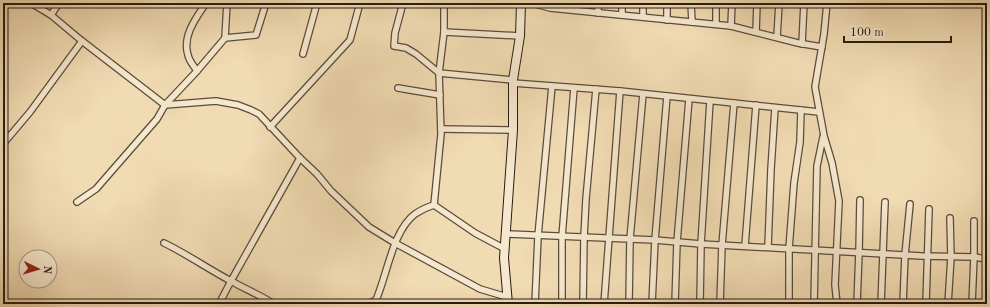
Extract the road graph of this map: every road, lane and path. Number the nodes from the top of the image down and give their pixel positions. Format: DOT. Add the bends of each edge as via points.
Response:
graph roads {
  1 [pos="31,3"];
  2 [pos="59,3"];
  3 [pos="206,3"];
  4 [pos="227,3"];
  5 [pos="266,3"];
  6 [pos="317,3"];
  7 [pos="360,3"];
  8 [pos="403,3"];
  9 [pos="444,3"];
  10 [pos="521,3"];
  11 [pos="532,3"];
  12 [pos="574,3"];
  13 [pos="598,3"];
  14 [pos="622,3"];
  15 [pos="643,3"];
  16 [pos="667,3"];
  17 [pos="691,3"];
  18 [pos="716,3"];
  19 [pos="732,3"];
  20 [pos="757,3"];
  21 [pos="779,3"];
  22 [pos="804,3"];
  23 [pos="827,3"];
  24 [pos="550,6"];
  25 [pos="574,11"];
  26 [pos="598,13"];
  27 [pos="51,14"];
  28 [pos="622,15"];
  29 [pos="643,17"];
  30 [pos="667,20"];
  31 [pos="692,22"];
  32 [pos="716,24"];
  33 [pos="731,26"];
  34 [pos="444,32"];
  35 [pos="756,32"];
  36 [pos="520,36"];
  37 [pos="777,37"];
  38 [pos="225,38"];
  39 [pos="82,41"];
  40 [pos="802,44"];
  41 [pos="822,48"];
  42 [pos="303,54"];
  43 [pos="197,72"];
  44 [pos="439,73"];
  45 [pos="513,81"];
  46 [pos="552,86"];
  47 [pos="398,88"];
  48 [pos="574,88"];
  49 [pos="596,89"];
  50 [pos="620,92"];
  51 [pos="643,94"];
  52 [pos="440,95"];
  53 [pos="667,96"];
  54 [pos="689,99"];
  55 [pos="710,101"];
  56 [pos="734,103"];
  57 [pos="165,105"];
  58 [pos="756,106"];
  59 [pos="775,108"];
  60 [pos="802,110"];
  61 [pos="820,112"];
  62 [pos="270,127"];
  63 [pos="441,129"];
  64 [pos="513,130"];
  65 [pos="824,136"];
  66 [pos="3,143"];
  67 [pos="300,158"];
  68 [pos="860,200"];
  69 [pos="77,202"];
  70 [pos="886,202"];
  71 [pos="910,204"];
  72 [pos="434,205"];
  73 [pos="929,209"];
  74 [pos="950,218"];
  75 [pos="974,221"];
  76 [pos="506,234"];
  77 [pos="538,236"];
  78 [pos="562,237"];
  79 [pos="584,238"];
  80 [pos="608,238"];
  81 [pos="630,239"];
  82 [pos="655,240"];
  83 [pos="677,242"];
  84 [pos="164,243"];
  85 [pos="395,243"];
  86 [pos="701,244"];
  87 [pos="722,245"];
  88 [pos="745,246"];
  89 [pos="768,247"];
  90 [pos="789,248"];
  91 [pos="505,249"];
  92 [pos="816,250"];
  93 [pos="836,251"];
  94 [pos="859,252"];
  95 [pos="883,254"];
  96 [pos="905,255"];
  97 [pos="928,256"];
  98 [pos="951,257"];
  99 [pos="974,257"];
  100 [pos="987,258"];
  101 [pos="231,281"];
  102 [pos="508,300"];
  103 [pos="219,304"];
  104 [pos="274,304"];
  105 [pos="368,304"];
  106 [pos="535,304"];
  107 [pos="562,304"];
  108 [pos="583,304"];
  109 [pos="604,304"];
  110 [pos="629,304"];
  111 [pos="652,304"];
  112 [pos="675,304"];
  113 [pos="700,304"];
  114 [pos="720,304"];
  115 [pos="789,304"];
  116 [pos="814,304"];
  117 [pos="837,304"];
  118 [pos="856,304"];
  119 [pos="881,304"];
  120 [pos="903,304"];
  121 [pos="926,304"];
  122 [pos="948,304"];
  123 [pos="972,304"];
  1 -- 27 [label="street"];
  2 -- 27 [label="street"];
  3 -- 43 [label="street" via="185,44"];
  4 -- 38 [label="street"];
  5 -- 38 [label="street" via="256,35"];
  6 -- 42 [label="street"];
  7 -- 62 [label="street" via="350,40"];
  8 -- 44 [label="street" via="394,46 406,48 416,54"];
  9 -- 34 [label="street"];
  10 -- 36 [label="street"];
  11 -- 24 [label="street"];
  12 -- 25 [label="street"];
  13 -- 26 [label="street"];
  14 -- 28 [label="street"];
  15 -- 29 [label="street"];
  16 -- 30 [label="street"];
  17 -- 31 [label="street"];
  18 -- 32 [label="street"];
  19 -- 33 [label="street"];
  20 -- 35 [label="street"];
  21 -- 37 [label="street"];
  22 -- 40 [label="street"];
  23 -- 41 [label="street"];
  24 -- 25 [label="street"];
  25 -- 26 [label="street"];
  26 -- 28 [label="street"];
  27 -- 39 [label="street"];
  28 -- 29 [label="street"];
  29 -- 30 [label="street"];
  30 -- 31 [label="street"];
  31 -- 32 [label="street"];
  32 -- 33 [label="street"];
  33 -- 35 [label="street"];
  34 -- 36 [label="street"];
  34 -- 44 [label="street"];
  35 -- 37 [label="street"];
  36 -- 45 [label="street"];
  37 -- 40 [label="street"];
  38 -- 43 [label="street"];
  39 -- 57 [label="street"];
  39 -- 66 [label="street" via="30,112"];
  40 -- 41 [label="street"];
  41 -- 61 [label="street" via="815,87"];
  43 -- 57 [label="street"];
  44 -- 45 [label="street"];
  44 -- 52 [label="street"];
  45 -- 46 [label="street"];
  45 -- 64 [label="street"];
  46 -- 48 [label="street"];
  46 -- 77 [label="street"];
  47 -- 52 [label="street"];
  48 -- 49 [label="street"];
  48 -- 78 [label="street"];
  49 -- 50 [label="street"];
  49 -- 79 [label="street"];
  50 -- 51 [label="street"];
  50 -- 80 [label="street"];
  51 -- 53 [label="street"];
  51 -- 81 [label="street"];
  52 -- 63 [label="street"];
  53 -- 54 [label="street"];
  53 -- 82 [label="street"];
  54 -- 55 [label="street"];
  54 -- 83 [label="street"];
  55 -- 56 [label="street"];
  55 -- 86 [label="street"];
  56 -- 58 [label="street"];
  56 -- 87 [label="street"];
  57 -- 62 [label="street" via="216,101 238,105 259,114"];
  57 -- 69 [label="street" via="157,119 96,189"];
  58 -- 59 [label="street"];
  58 -- 88 [label="street"];
  59 -- 60 [label="street"];
  59 -- 89 [label="street"];
  60 -- 61 [label="street"];
  60 -- 90 [label="street"];
  61 -- 65 [label="street"];
  62 -- 67 [label="street"];
  63 -- 64 [label="street"];
  63 -- 72 [label="street"];
  64 -- 76 [label="street"];
  65 -- 92 [label="street" via="817,166"];
  65 -- 93 [label="street" via="839,201"];
  67 -- 85 [label="street" via="369,227"];
  67 -- 101 [label="street"];
  68 -- 94 [label="street"];
  70 -- 95 [label="street"];
  71 -- 96 [label="street"];
  72 -- 85 [label="street" via="414,215 404,225"];
  72 -- 91 [label="street" via="475,233"];
  73 -- 97 [label="street"];
  74 -- 98 [label="street"];
  75 -- 99 [label="street"];
  76 -- 77 [label="street"];
  76 -- 91 [label="street"];
  77 -- 78 [label="street"];
  77 -- 106 [label="street"];
  78 -- 79 [label="street"];
  78 -- 107 [label="street"];
  79 -- 80 [label="street"];
  79 -- 108 [label="street"];
  80 -- 81 [label="street"];
  80 -- 109 [label="street"];
  81 -- 82 [label="street"];
  81 -- 110 [label="street"];
  82 -- 83 [label="street"];
  82 -- 111 [label="street"];
  83 -- 86 [label="street"];
  83 -- 112 [label="street"];
  84 -- 101 [label="street"];
  85 -- 102 [label="street" via="480,289"];
  85 -- 105 [label="street" via="381,289 376,300"];
  86 -- 87 [label="street"];
  86 -- 113 [label="street"];
  87 -- 88 [label="street"];
  87 -- 114 [label="street"];
  88 -- 89 [label="street"];
  89 -- 90 [label="street"];
  90 -- 92 [label="street"];
  90 -- 115 [label="street"];
  91 -- 102 [label="street"];
  92 -- 93 [label="street"];
  92 -- 116 [label="street"];
  93 -- 94 [label="street"];
  93 -- 117 [label="street"];
  94 -- 95 [label="street"];
  94 -- 118 [label="street"];
  95 -- 96 [label="street"];
  95 -- 119 [label="street"];
  96 -- 97 [label="street"];
  96 -- 120 [label="street"];
  97 -- 98 [label="street"];
  97 -- 121 [label="street"];
  98 -- 99 [label="street"];
  98 -- 122 [label="street"];
  99 -- 100 [label="street"];
  99 -- 123 [label="street"];
  101 -- 103 [label="street"];
  101 -- 104 [label="street"];
}
